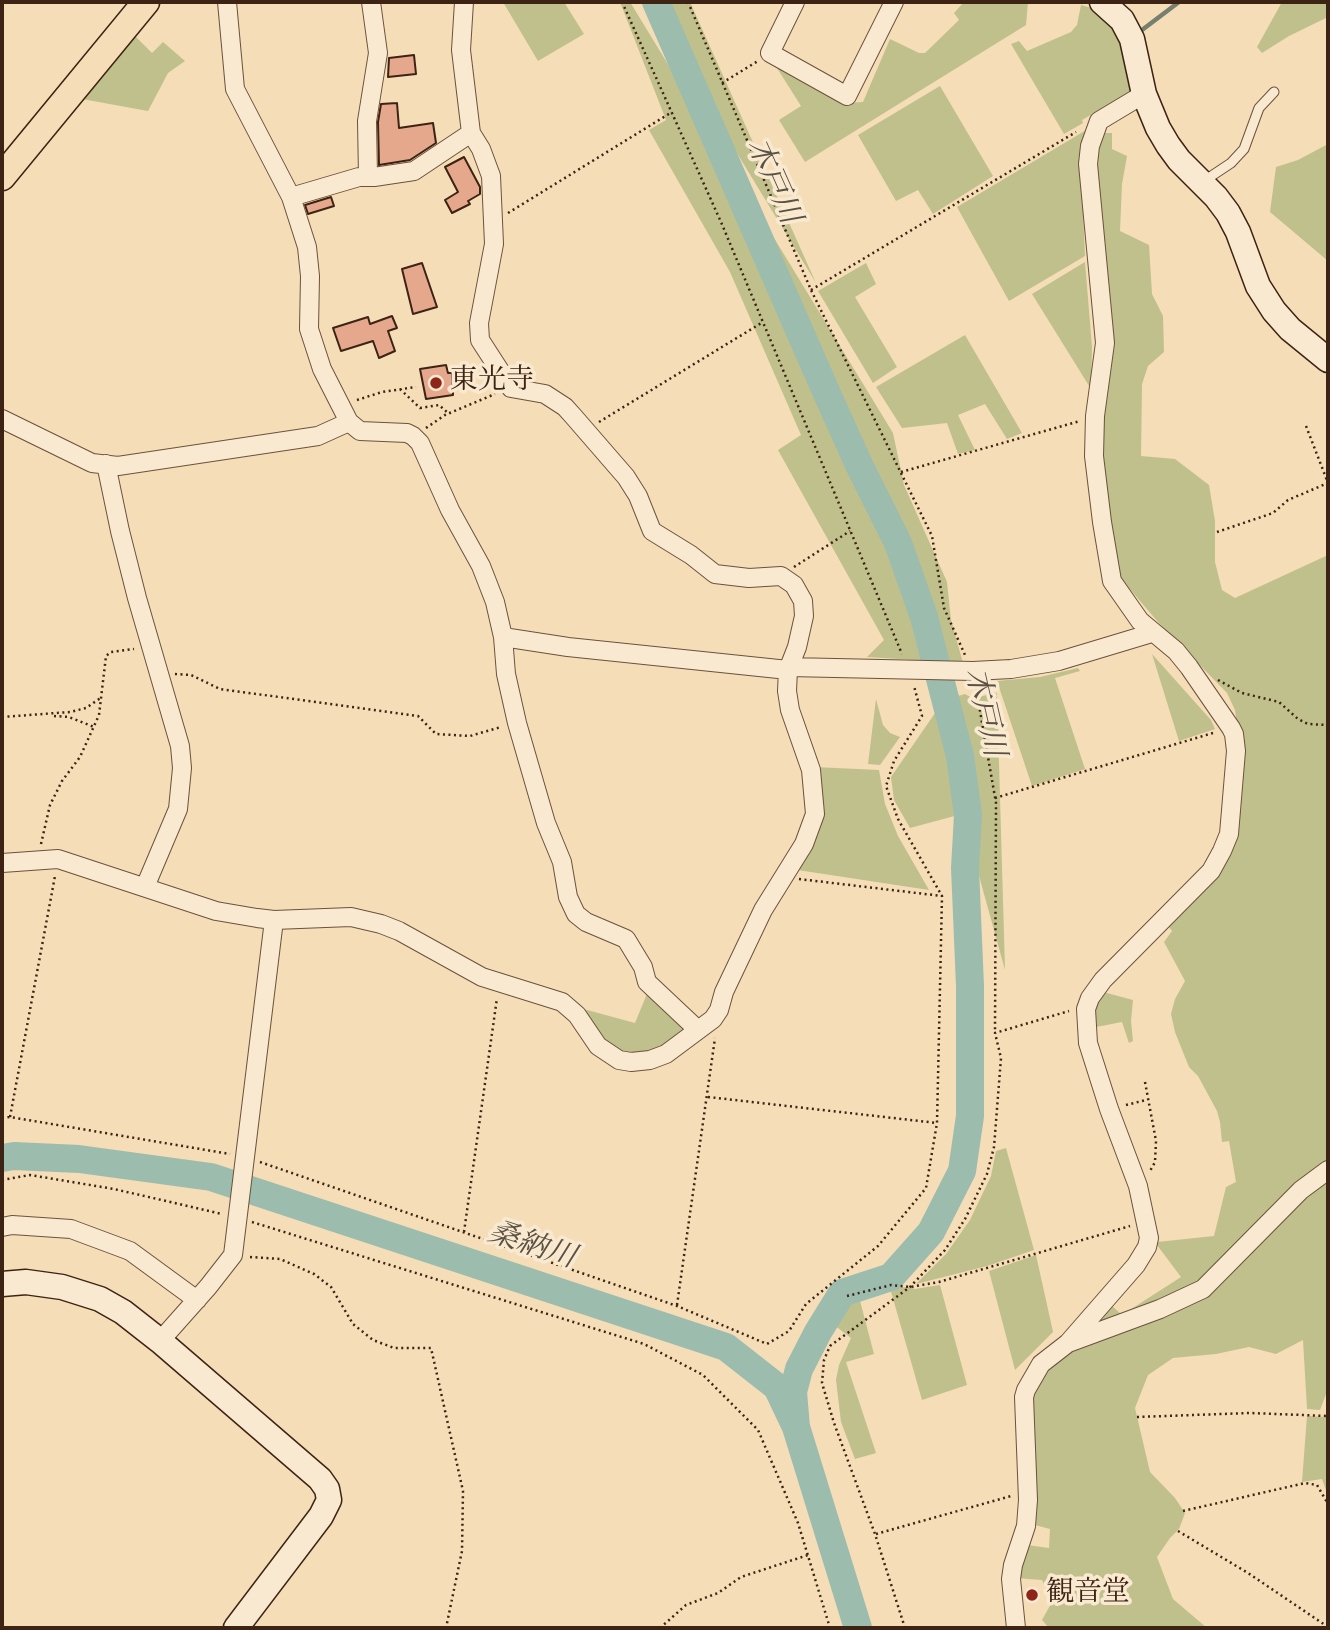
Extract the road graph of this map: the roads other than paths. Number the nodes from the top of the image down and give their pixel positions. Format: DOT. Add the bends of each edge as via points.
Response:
graph roads {
  1 [pos="146,2"];
  2 [pos="227,2"];
  3 [pos="371,2"];
  4 [pos="464,2"];
  5 [pos="795,2"];
  6 [pos="894,2"];
  7 [pos="1102,2"];
  8 [pos="1274,92"];
  9 [pos="1144,94"];
  10 [pos="471,133"];
  11 [pos="368,176"];
  12 [pos="2,177"];
  13 [pos="1202,182"];
  14 [pos="291,197"];
  15 [pos="1328,360"];
  16 [pos="2,419"];
  17 [pos="349,422"];
  18 [pos="106,464"];
  19 [pos="1152,633"];
  20 [pos="503,637"];
  21 [pos="788,668"];
  22 [pos="2,863"];
  23 [pos="145,887"];
  24 [pos="274,920"];
  25 [pos="698,1030"];
  26 [pos="1328,1170"];
  27 [pos="2,1227"];
  28 [pos="2,1284"];
  29 [pos="197,1300"];
  30 [pos="160,1340"];
  31 [pos="1068,1343"];
  32 [pos="236,1628"];
  33 [pos="1016,1628"];
  1 -- 12 [label="main road"];
  2 -- 14 [label="street" via="235,89"];
  3 -- 11 [label="street" via="378,53 367,121"];
  4 -- 10 [label="street" via="461,50"];
  5 -- 6 [label="street" via="770,53 847,96"];
  7 -- 9 [label="street" via="1122,20 1132,39"];
  8 -- 13 [label="lane" via="1259,108 1244,149"];
  9 -- 13 [label="street" via="1168,145"];
  9 -- 19 [label="street" via="1093,124 1088,164 1105,343 1094,456 1112,581"];
  10 -- 11 [label="street" via="414,171"];
  10 -- 21 [label="street" via="489,166 494,244 479,323 480,341 511,388 534,391 565,407 626,477 652,531 715,574 781,576 794,585 803,601 804,616"];
  11 -- 14 [label="street"];
  13 -- 15 [label="street" via="1228,213 1258,286 1274,311"];
  14 -- 17 [label="street" via="307,247 309,329 322,369"];
  16 -- 18 [label="street" via="92,463"];
  17 -- 18 [label="street" via="318,436 118,466"];
  17 -- 20 [label="street" via="360,431 407,433 420,443 481,566"];
  18 -- 23 [label="street" via="180,746 177,808"];
  19 -- 21 [label="street" via="1059,661 1011,669"];
  19 -- 31 [label="street" via="1175,651 1234,734 1229,834 1211,872 1103,980 1086,1009 1088,1043 1138,1186 1149,1238 1143,1255"];
  20 -- 21 [label="street"];
  20 -- 25 [label="street" via="517,723 576,914 626,939 647,982"];
  21 -- 25 [label="street" via="790,710 808,759 813,821 763,910 719,1010"];
  22 -- 23 [label="street" via="58,859"];
  23 -- 24 [label="street" via="216,911"];
  24 -- 25 [label="street" via="351,917 381,924 499,984 562,1002 598,1046 619,1060 650,1060"];
  24 -- 29 [label="street" via="233,1255"];
  26 -- 31 [label="street" via="1301,1190 1203,1289"];
  27 -- 29 [label="street" via="71,1229 130,1251"];
  28 -- 30 [label="street" via="42,1283 89,1295 123,1312"];
  29 -- 30 [label="street"];
  30 -- 32 [label="street" via="327,1489 329,1500 321,1516"];
  31 -- 33 [label="street" via="1041,1364 1024,1397 1028,1492 1026,1526 1013,1565"];
}
